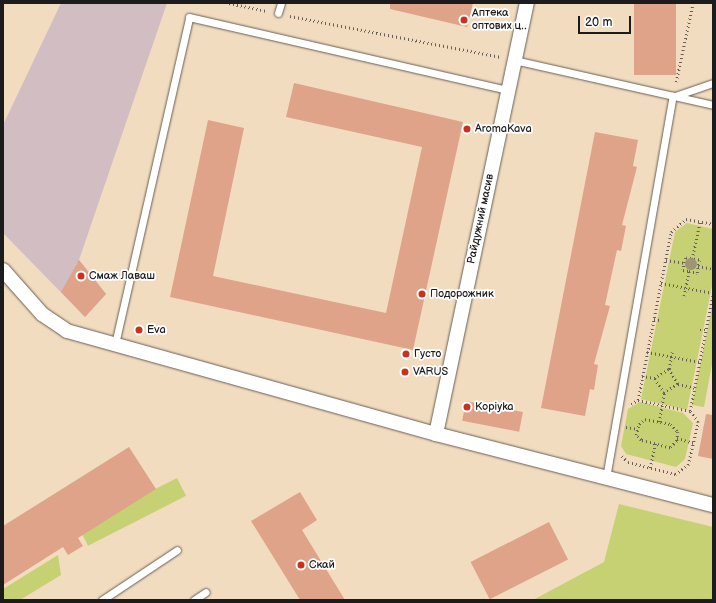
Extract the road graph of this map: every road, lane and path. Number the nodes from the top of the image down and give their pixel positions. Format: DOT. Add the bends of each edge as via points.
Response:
graph roads {
  1 [pos="229,3"];
  2 [pos="281,3"];
  3 [pos="527,3"];
  4 [pos="693,3"];
  5 [pos="278,13"];
  6 [pos="514,60"];
  7 [pos="713,83"];
  8 [pos="507,90"];
  9 [pos="673,96"];
  10 [pos="713,105"];
  11 [pos="700,221"];
  12 [pos="713,224"];
  13 [pos="692,259"];
  14 [pos="666,260"];
  15 [pos="684,264"];
  16 [pos="698,266"];
  17 [pos="713,269"];
  18 [pos="3,270"];
  19 [pos="689,272"];
  20 [pos="661,283"];
  21 [pos="685,288"];
  22 [pos="713,294"];
  23 [pos="684,296"];
  24 [pos="654,319"];
  25 [pos="660,320"];
  26 [pos="700,330"];
  27 [pos="706,330"];
  28 [pos="115,344"];
  29 [pos="647,352"];
  30 [pos="672,352"];
  31 [pos="671,356"];
  32 [pos="700,362"];
  33 [pos="669,369"];
  34 [pos="642,376"];
  35 [pos="654,378"];
  36 [pos="678,384"];
  37 [pos="695,388"];
  38 [pos="664,393"];
  39 [pos="638,400"];
  40 [pos="662,405"];
  41 [pos="627,406"];
  42 [pos="690,411"];
  43 [pos="659,422"];
  44 [pos="436,434"];
  45 [pos="677,438"];
  46 [pos="694,442"];
  47 [pos="655,444"];
  48 [pos="619,453"];
  49 [pos="650,468"];
  50 [pos="606,478"];
  51 [pos="713,505"];
  52 [pos="177,550"];
  53 [pos="206,592"];
  54 [pos="102,600"];
  55 [pos="194,600"];
  1 -- 5 [label="path"];
  2 -- 5 [label="lane"];
  3 -- 6 [label="street, Райдужний масив"];
  4 -- 9 [label="path"];
  5 -- 6 [label="path"];
  6 -- 8 [label="street, Райдужний масив"];
  6 -- 9 [label="lane"];
  7 -- 9 [label="lane"];
  8 -- 28 [label="lane" via="189,17"];
  8 -- 44 [label="street, Райдужний масив"];
  9 -- 10 [label="lane"];
  9 -- 50 [label="lane"];
  11 -- 12 [label="path"];
  11 -- 13 [label="path"];
  11 -- 14 [label="path" via="686,219 671,232"];
  13 -- 15 [label="path" via="686,258"];
  13 -- 16 [label="path" via="699,260"];
  14 -- 15 [label="path"];
  14 -- 20 [label="path"];
  15 -- 19 [label="path" via="683,270"];
  16 -- 17 [label="path"];
  16 -- 19 [label="path" via="697,273"];
  18 -- 28 [label="street" via="54,324 67,331"];
  19 -- 21 [label="path"];
  20 -- 21 [label="path"];
  20 -- 24 [label="path"];
  21 -- 22 [label="path"];
  21 -- 23 [label="path"];
  22 -- 27 [label="path"];
  24 -- 25 [label="path"];
  24 -- 29 [label="path"];
  26 -- 27 [label="path"];
  27 -- 32 [label="path"];
  28 -- 44 [label="street"];
  29 -- 31 [label="path"];
  29 -- 34 [label="path"];
  30 -- 31 [label="path"];
  31 -- 32 [label="path"];
  31 -- 33 [label="path"];
  32 -- 37 [label="path"];
  33 -- 35 [label="path"];
  33 -- 36 [label="path"];
  34 -- 35 [label="path"];
  34 -- 39 [label="path"];
  35 -- 38 [label="path"];
  36 -- 37 [label="path"];
  36 -- 38 [label="path"];
  37 -- 42 [label="path"];
  38 -- 40 [label="path"];
  39 -- 40 [label="path"];
  39 -- 41 [label="path"];
  40 -- 42 [label="path"];
  40 -- 43 [label="path"];
  42 -- 46 [label="path" via="698,422"];
  43 -- 45 [label="path" via="671,424 678,432"];
  43 -- 47 [label="path" via="645,419 639,424 636,434 641,440"];
  44 -- 50 [label="street"];
  45 -- 46 [label="path"];
  45 -- 47 [label="path" via="670,448"];
  46 -- 49 [label="path" via="688,465 675,474"];
  47 -- 49 [label="path"];
  48 -- 49 [label="path" via="628,462"];
  50 -- 51 [label="street"];
  52 -- 54 [label="lane"];
  53 -- 55 [label="lane"];
}
